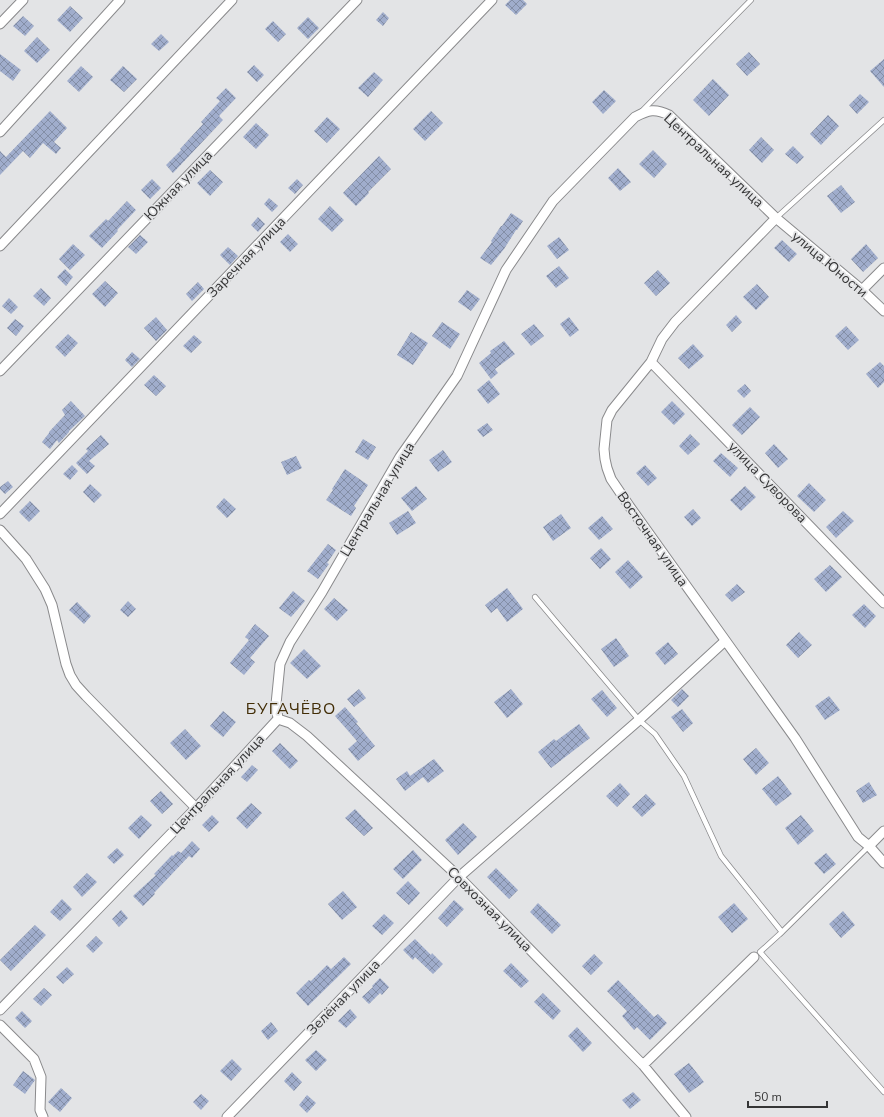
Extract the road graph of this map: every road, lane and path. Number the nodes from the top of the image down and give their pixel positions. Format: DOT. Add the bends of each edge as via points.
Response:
graph roads {
  1 [pos="23,0"];
  2 [pos="120,0"];
  3 [pos="232,0"];
  4 [pos="357,0"];
  5 [pos="492,0"];
  6 [pos="751,0"];
  7 [pos="0,24"];
  8 [pos="635,117"];
  9 [pos="884,120"];
  10 [pos="0,132"];
  11 [pos="776,218"];
  12 [pos="0,246"];
  13 [pos="884,268"];
  14 [pos="862,290"];
  15 [pos="884,311"];
  16 [pos="651,362"];
  17 [pos="0,371"];
  18 [pos="0,514"];
  19 [pos="0,530"];
  20 [pos="535,597"];
  21 [pos="884,603"];
  22 [pos="725,641"];
  23 [pos="278,719"];
  24 [pos="639,720"];
  25 [pos="196,808"];
  26 [pos="884,831"];
  27 [pos="869,846"];
  28 [pos="884,863"];
  29 [pos="459,877"];
  30 [pos="782,932"];
  31 [pos="757,955"];
  32 [pos="0,1010"];
  33 [pos="0,1025"];
  34 [pos="643,1065"];
  35 [pos="884,1092"];
  36 [pos="43,1117"];
  37 [pos="227,1117"];
  38 [pos="686,1117"];
  1 -- 7 [label="street"];
  2 -- 10 [label="street"];
  3 -- 12 [label="street"];
  4 -- 17 [label="street, Южная улица"];
  5 -- 18 [label="street, Заречная улица"];
  6 -- 8 [label="lane"];
  8 -- 11 [label="street, Центральная улица" via="646,111 669,115"];
  8 -- 23 [label="street, Центральная улица" via="553,201 506,270 457,376 400,457 290,642 280,664 276,704"];
  9 -- 11 [label="lane"];
  11 -- 14 [label="street, улица Юности"];
  11 -- 16 [label="street, Восточная улица" via="675,322 662,339"];
  13 -- 14 [label="street"];
  14 -- 15 [label="street, улица Юности"];
  16 -- 21 [label="street, улица Суворова"];
  16 -- 22 [label="street, Восточная улица" via="612,410 607,420 604,449 607,468 630,507"];
  19 -- 25 [label="street" via="26,559 47,594 66,664 76,685"];
  20 -- 24 [label="lane"];
  22 -- 24 [label="street, Зелёная улица"];
  22 -- 27 [label="street, Восточная улица" via="795,738 858,837"];
  23 -- 25 [label="street, Центральная улица"];
  23 -- 29 [label="street, Совхозная улица" via="290,723 307,736"];
  24 -- 29 [label="street, Зелёная улица"];
  24 -- 30 [label="lane" via="655,734 684,776 720,856"];
  25 -- 32 [label="street, Центральная улица"];
  26 -- 27 [label="street"];
  27 -- 28 [label="street, Восточная улица"];
  27 -- 30 [label="lane"];
  29 -- 34 [label="street, Совхозная улица"];
  29 -- 37 [label="street, Зелёная улица"];
  30 -- 31 [label="lane"];
  31 -- 34 [label="street"];
  31 -- 35 [label="lane"];
  33 -- 36 [label="street" via="34,1059 41,1077 40,1110"];
  34 -- 38 [label="street, Совхозная улица"];
}
